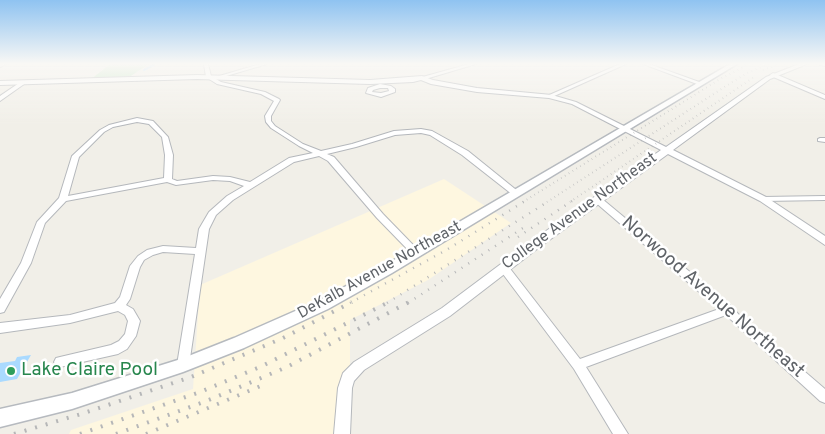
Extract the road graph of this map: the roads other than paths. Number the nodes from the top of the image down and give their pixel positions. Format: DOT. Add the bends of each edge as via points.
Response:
graph roads {
  1 [pos="21,84"];
  2 [pos="224,84"];
  3 [pos="445,84"];
  4 [pos="577,84"];
  5 [pos="697,84"];
  6 [pos="760,84"];
  7 [pos="795,84"];
  8 [pos="550,96"];
  9 [pos="825,97"];
  10 [pos="0,98"];
  11 [pos="624,128"];
  12 [pos="666,149"];
  13 [pos="321,154"];
  14 [pos="168,180"];
  15 [pos="251,185"];
  16 [pos="516,193"];
  17 [pos="825,198"];
  18 [pos="63,199"];
  19 [pos="763,199"];
  20 [pos="598,200"];
  21 [pos="825,241"];
  22 [pos="200,251"];
  23 [pos="416,253"];
  24 [pos="504,268"];
  25 [pos="119,306"];
  26 [pos="0,309"];
  27 [pos="728,310"];
  28 [pos="0,328"];
  29 [pos="60,362"];
  30 [pos="183,365"];
  31 [pos="578,365"];
  32 [pos="825,397"];
  33 [pos="0,418"];
  34 [pos="342,434"];
  35 [pos="621,434"];
  1 -- 10 [label="street"];
  2 -- 13 [label="street" via="274,97 277,100 268,121 301,145"];
  3 -- 8 [label="street"];
  4 -- 8 [label="street"];
  5 -- 11 [label="main road, DeKalb Avenue Northeast"];
  6 -- 12 [label="street, College Avenue Northeast"];
  7 -- 9 [label="street"];
  8 -- 11 [label="street" via="574,103"];
  11 -- 12 [label="street"];
  11 -- 16 [label="main road, DeKalb Avenue Northeast"];
  12 -- 19 [label="street"];
  12 -- 20 [label="street, College Avenue Northeast"];
  13 -- 15 [label="street" via="292,160"];
  13 -- 16 [label="street" via="394,133 432,133"];
  13 -- 23 [label="street" via="337,165"];
  14 -- 15 [label="street" via="176,183 230,178"];
  14 -- 18 [label="street"];
  14 -- 18 [label="street" via="167,145 156,126 145,121 119,123 102,131 76,156"];
  15 -- 22 [label="street" via="212,214 204,229"];
  16 -- 23 [label="main road, DeKalb Avenue Northeast"];
  17 -- 19 [label="street"];
  18 -- 26 [label="street" via="41,222 26,263"];
  19 -- 21 [label="street"];
  20 -- 24 [label="street, College Avenue Northeast"];
  20 -- 27 [label="street, Norwood Avenue Northeast"];
  22 -- 25 [label="street" via="163,249 145,255 135,266 125,299"];
  22 -- 30 [label="street"];
  23 -- 30 [label="main road, DeKalb Avenue Northeast" via="323,305"];
  24 -- 31 [label="street"];
  24 -- 34 [label="street, College Avenue Northeast" via="446,312 359,366 348,378 345,388"];
  25 -- 28 [label="street" via="70,319"];
  25 -- 29 [label="street" via="129,312 134,321 130,336 123,345"];
  27 -- 31 [label="street"];
  27 -- 32 [label="street, Norwood Avenue Northeast"];
  30 -- 33 [label="main road, DeKalb Avenue Northeast" via="72,401"];
  31 -- 35 [label="street"];
}
